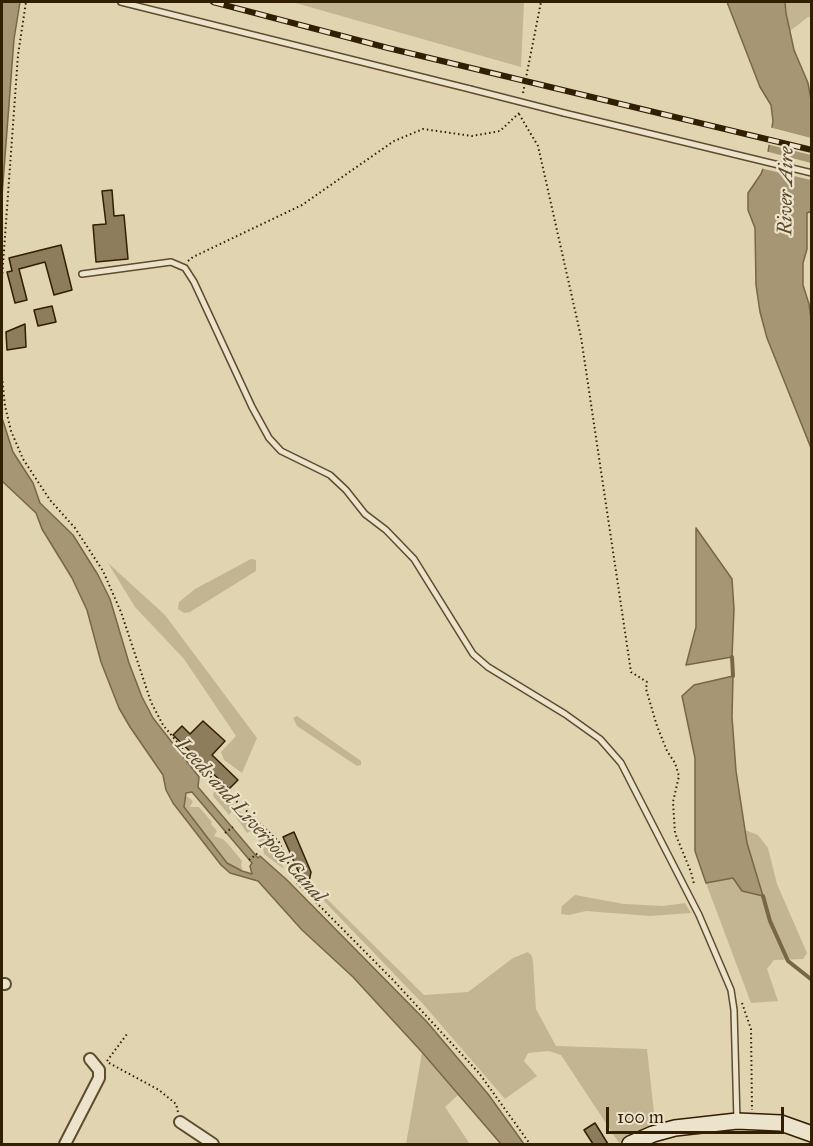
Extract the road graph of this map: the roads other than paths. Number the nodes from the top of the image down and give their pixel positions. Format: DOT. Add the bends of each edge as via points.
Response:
graph roads {
  1 [pos="121,2"];
  2 [pos="812,172"];
  3 [pos="82,274"];
  4 [pos="90,1059"];
  5 [pos="744,1121"];
  6 [pos="180,1122"];
  7 [pos="812,1134"];
  8 [pos="65,1144"];
  9 [pos="213,1144"];
  10 [pos="630,1144"];
  1 -- 2 [label="lane, bridge"];
  3 -- 5 [label="lane" via="171,262 185,268 252,406 280,451 330,476 414,559 473,654 600,739 621,763 691,899 731,990"];
  4 -- 8 [label="street" via="99,1070 99,1078"];
  5 -- 7 [label="street" via="781,1123"];
  5 -- 10 [label="street" via="675,1128"];
  6 -- 9 [label="street"];
}
